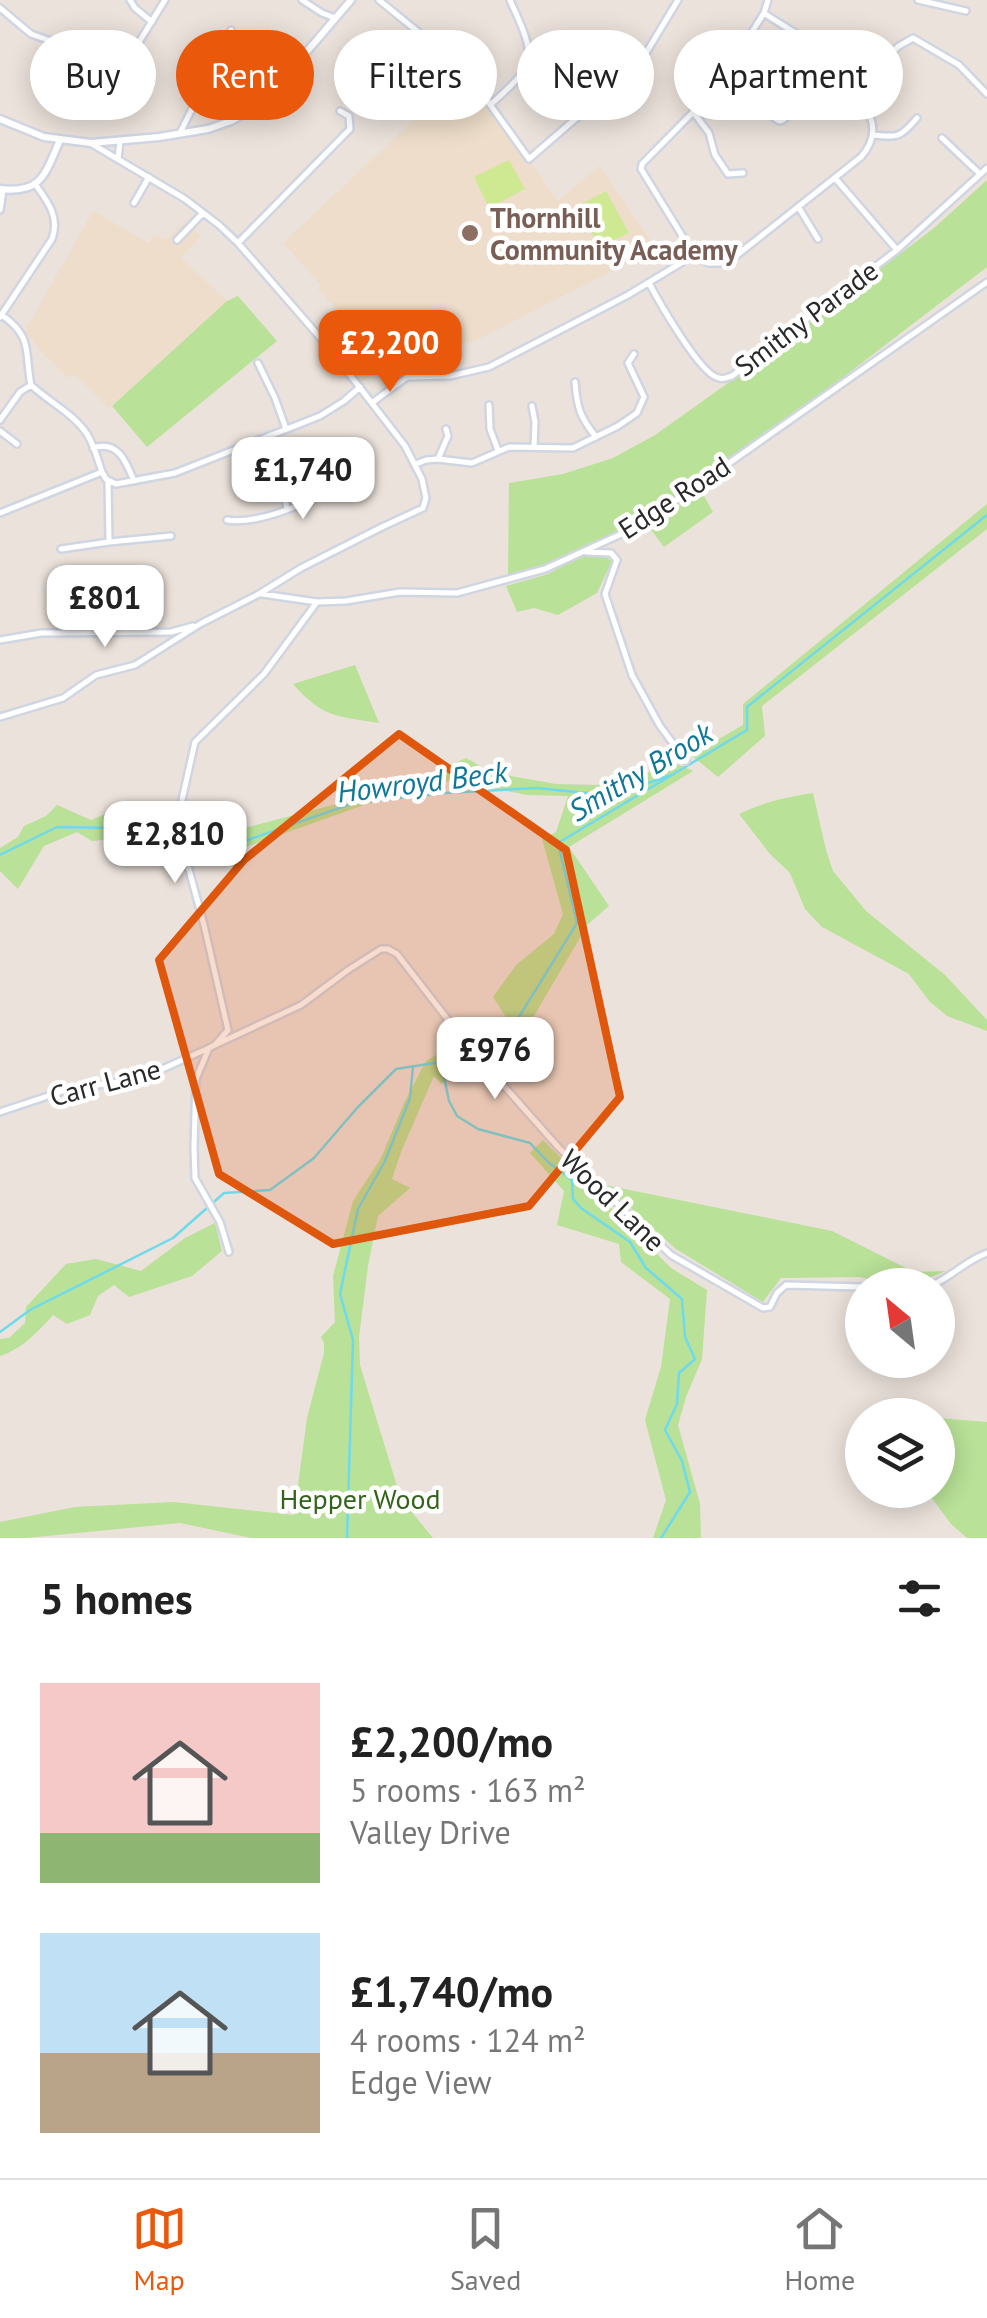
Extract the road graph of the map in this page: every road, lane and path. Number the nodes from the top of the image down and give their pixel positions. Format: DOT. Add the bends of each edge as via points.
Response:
graph roads {
  1 [pos="130,0"];
  2 [pos="165,0"];
  3 [pos="302,0"];
  4 [pos="351,0"];
  5 [pos="379,0"];
  6 [pos="510,0"];
  7 [pos="678,0"];
  8 [pos="768,0"];
  9 [pos="918,0"];
  10 [pos="0,8"];
  11 [pos="966,11"];
  12 [pos="764,13"];
  13 [pos="335,18"];
  14 [pos="152,22"];
  15 [pos="416,30"];
  16 [pos="753,30"];
  17 [pos="789,30"];
  18 [pos="903,44"];
  19 [pos="987,94"];
  20 [pos="497,98"];
  21 [pos="497,113"];
  22 [pos="918,118"];
  23 [pos="0,119"];
  24 [pos="186,120"];
  25 [pos="349,120"];
  26 [pos="687,120"];
  27 [pos="699,120"];
  28 [pos="869,120"];
  29 [pos="180,133"];
  30 [pos="873,135"];
  31 [pos="942,138"];
  32 [pos="60,140"];
  33 [pos="120,141"];
  34 [pos="92,143"];
  35 [pos="118,159"];
  36 [pos="987,168"];
  37 [pos="742,173"];
  38 [pos="980,174"];
  39 [pos="149,177"];
  40 [pos="836,178"];
  41 [pos="36,184"];
  42 [pos="2,190"];
  43 [pos="134,203"];
  44 [pos="798,208"];
  45 [pos="0,210"];
  46 [pos="203,212"];
  47 [pos="818,239"];
  48 [pos="177,240"];
  49 [pos="238,243"];
  50 [pos="896,250"];
  51 [pos="694,255"];
  52 [pos="987,282"];
  53 [pos="649,283"];
  54 [pos="1,316"];
  55 [pos="634,354"];
  56 [pos="258,362"];
  57 [pos="619,363"];
  58 [pos="628,363"];
  59 [pos="574,382"];
  60 [pos="31,385"];
  61 [pos="360,386"];
  62 [pos="373,402"];
  63 [pos="489,405"];
  64 [pos="532,406"];
  65 [pos="0,420"];
  66 [pos="286,429"];
  67 [pos="446,430"];
  68 [pos="0,431"];
  69 [pos="270,435"];
  70 [pos="596,436"];
  71 [pos="17,444"];
  72 [pos="534,447"];
  73 [pos="93,448"];
  74 [pos="498,450"];
  75 [pos="438,459"];
  76 [pos="416,464"];
  77 [pos="350,466"];
  78 [pos="102,472"];
  79 [pos="108,481"];
  80 [pos="134,481"];
  81 [pos="287,509"];
  82 [pos="0,513"];
  83 [pos="227,520"];
  84 [pos="171,536"];
  85 [pos="108,542"];
  86 [pos="61,549"];
  87 [pos="582,552"];
  88 [pos="259,594"];
  89 [pos="317,602"];
  90 [pos="200,624"];
  91 [pos="0,640"];
  92 [pos="0,717"];
  93 [pos="686,761"];
  94 [pos="228,1030"];
  95 [pos="234,1036"];
  96 [pos="212,1046"];
  97 [pos="0,1112"];
  98 [pos="229,1252"];
  99 [pos="987,1254"];
  100 [pos="955,1271"];
  101 [pos="845,1287"];
  1 -- 14 [label="street"];
  2 -- 14 [label="street"];
  3 -- 13 [label="street"];
  4 -- 13 [label="street"];
  5 -- 15 [label="street"];
  6 -- 20 [label="street" via="529,61"];
  7 -- 21 [label="street" via="646,52 529,159"];
  8 -- 12 [label="street"];
  9 -- 11 [label="street"];
  10 -- 14 [label="street" via="30,34 126,63"];
  12 -- 16 [label="street"];
  12 -- 17 [label="street"];
  13 -- 29 [label="street" via="262,104 231,121"];
  18 -- 19 [label="street" via="913,38 959,65"];
  22 -- 30 [label="street" via="898,136"];
  23 -- 32 [label="street"];
  24 -- 29 [label="street"];
  25 -- 49 [label="street" via="350,129"];
  26 -- 51 [label="street" via="640,169"];
  27 -- 37 [label="street" via="728,174"];
  28 -- 30 [label="street"];
  29 -- 33 [label="street"];
  30 -- 40 [label="street" via="868,149"];
  31 -- 38 [label="street"];
  32 -- 34 [label="street"];
  32 -- 41 [label="street"];
  33 -- 34 [label="street"];
  33 -- 35 [label="street"];
  34 -- 35 [label="street"];
  35 -- 39 [label="street"];
  36 -- 38 [label="street, Smithy Parade"];
  38 -- 50 [label="street, Smithy Parade"];
  39 -- 43 [label="street"];
  39 -- 46 [label="street"];
  40 -- 44 [label="street"];
  40 -- 50 [label="street"];
  41 -- 42 [label="street"];
  41 -- 54 [label="street" via="56,230"];
  42 -- 45 [label="street"];
  44 -- 47 [label="street"];
  44 -- 51 [label="street" via="727,263"];
  46 -- 48 [label="street"];
  46 -- 49 [label="street"];
  49 -- 61 [label="street"];
  50 -- 53 [label="street, Smithy Parade" via="724,378 706,370"];
  51 -- 53 [label="street"];
  52 -- 87 [label="street, Edge Road" via="640,525"];
  53 -- 62 [label="street" via="490,367 407,377"];
  54 -- 60 [label="street" via="24,339"];
  55 -- 58 [label="street"];
  56 -- 66 [label="street"];
  57 -- 58 [label="street"];
  58 -- 70 [label="street" via="644,396 637,413"];
  59 -- 70 [label="street" via="578,408"];
  60 -- 65 [label="street"];
  60 -- 73 [label="street" via="72,417"];
  61 -- 62 [label="street"];
  61 -- 66 [label="street" via="320,416"];
  62 -- 76 [label="street"];
  63 -- 74 [label="street"];
  64 -- 72 [label="street"];
  66 -- 69 [label="street"];
  67 -- 75 [label="street"];
  68 -- 71 [label="street"];
  69 -- 80 [label="street" via="175,473"];
  69 -- 81 [label="street"];
  70 -- 72 [label="street" via="573,448"];
  72 -- 74 [label="street"];
  73 -- 78 [label="street"];
  73 -- 80 [label="street" via="104,444 120,452"];
  74 -- 75 [label="street" via="472,463"];
  75 -- 76 [label="street"];
  76 -- 88 [label="street" via="424,508"];
  77 -- 81 [label="street" via="321,496"];
  78 -- 79 [label="street"];
  78 -- 82 [label="street"];
  79 -- 80 [label="street"];
  79 -- 85 [label="street"];
  81 -- 83 [label="street"];
  84 -- 85 [label="street"];
  85 -- 86 [label="street"];
  87 -- 89 [label="street, Edge Road" via="457,593"];
  87 -- 93 [label="street" via="603,551 616,560 605,594 632,674"];
  88 -- 89 [label="street, Edge Road"];
  88 -- 90 [label="street"];
  89 -- 94 [label="street" via="264,674 195,742 182,800 182,844"];
  90 -- 91 [label="street" via="171,632"];
  90 -- 92 [label="street" via="135,665"];
  94 -- 95 [label="street"];
  94 -- 96 [label="street"];
  95 -- 96 [label="street, Wood Lane"];
  95 -- 101 [label="street, Wood Lane" via="301,1006 388,949 559,1148 671,1255 763,1308 786,1285"];
  96 -- 97 [label="street, Carr Lane" via="140,1079 69,1089"];
  96 -- 98 [label="street" via="196,1080 195,1178"];
  99 -- 100 [label="street"];
}
